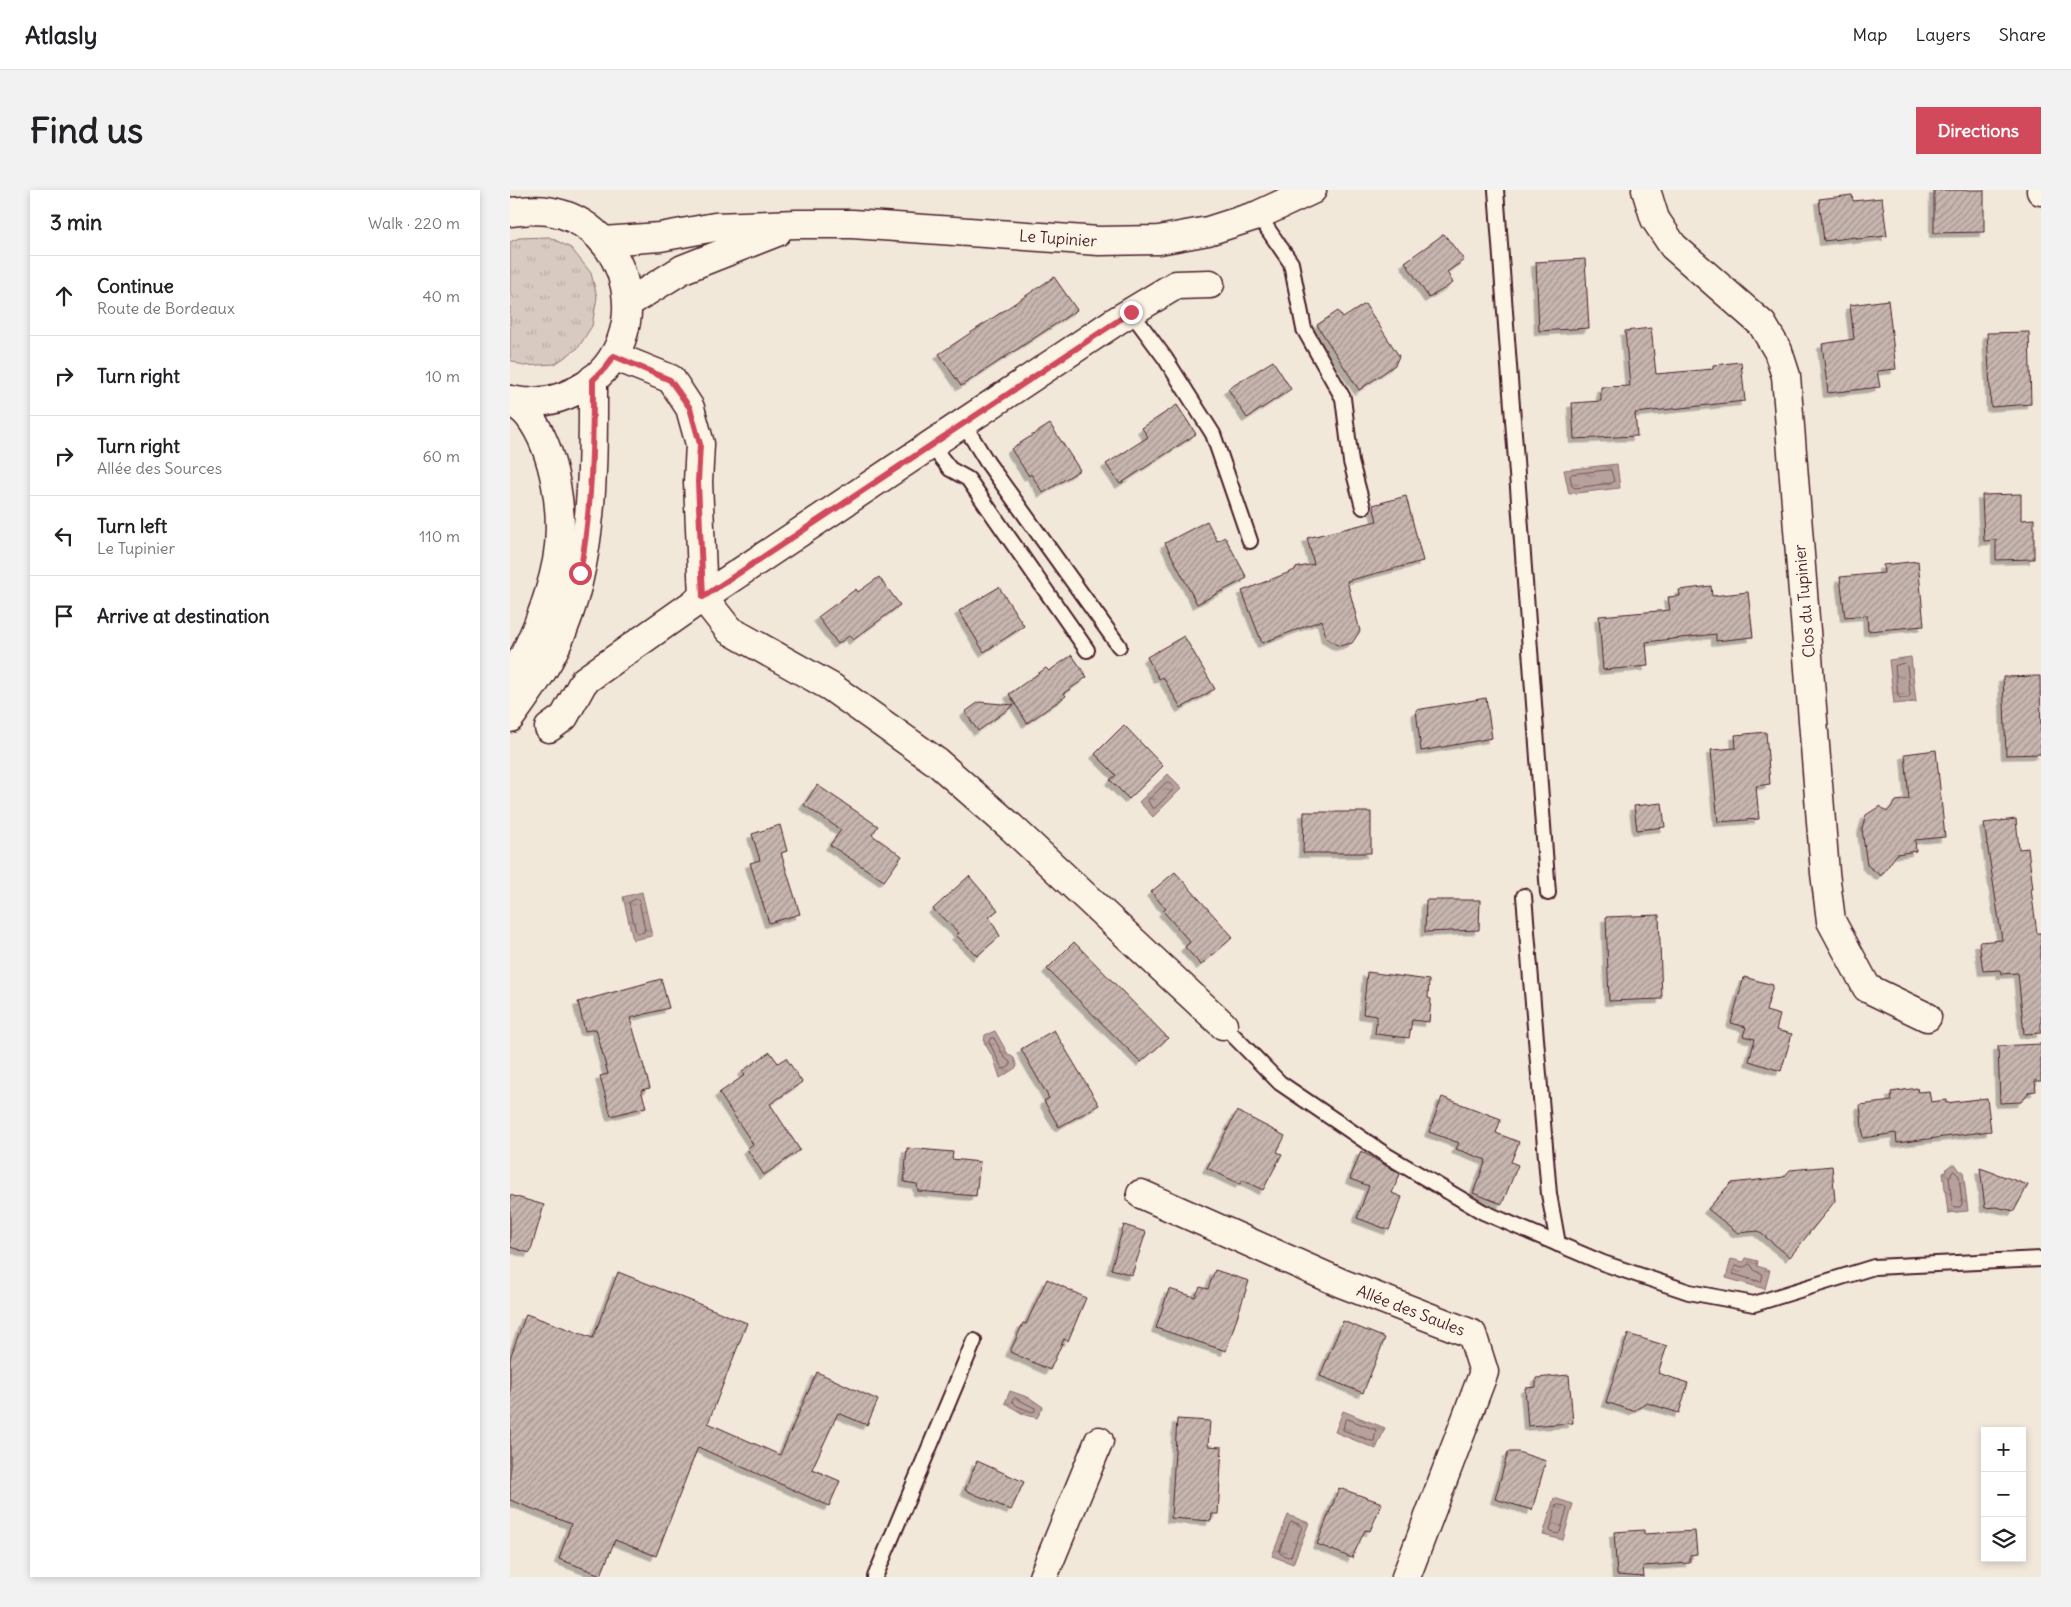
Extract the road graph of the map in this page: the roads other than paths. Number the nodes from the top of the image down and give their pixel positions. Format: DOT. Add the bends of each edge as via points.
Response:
graph roads {
  1 [pos="1312,190"];
  2 [pos="1496,190"];
  3 [pos="1646,190"];
  4 [pos="510,212"];
  5 [pos="1258,215"];
  6 [pos="796,224"];
  7 [pos="602,241"];
  8 [pos="1210,284"];
  9 [pos="628,303"];
  10 [pos="1131,312"];
  11 [pos="614,356"];
  12 [pos="593,380"];
  13 [pos="510,400"];
  14 [pos="963,423"];
  15 [pos="931,445"];
  16 [pos="1363,507"];
  17 [pos="1250,541"];
  18 [pos="703,597"];
  19 [pos="1119,646"];
  20 [pos="1087,650"];
  21 [pos="510,682"];
  22 [pos="510,718"];
  23 [pos="550,728"];
  24 [pos="1548,893"];
  25 [pos="1524,896"];
  26 [pos="1927,1017"];
  27 [pos="1223,1024"];
  28 [pos="1141,1194"];
  29 [pos="1558,1244"];
  30 [pos="2041,1259"];
  31 [pos="974,1341"];
  32 [pos="1099,1441"];
  33 [pos="875,1577"];
  34 [pos="1043,1577"];
  35 [pos="1406,1577"];
  1 -- 5 [label="street, Le Tupinier"];
  2 -- 24 [label="lane"];
  3 -- 26 [label="street, Clos du Tupinier" via="1655,220 1673,246 1762,324 1778,351 1786,376 1831,921 1867,988"];
  4 -- 7 [label="street" via="548,211 568,217"];
  5 -- 6 [label="street, Le Tupinier" via="1208,231 1159,240 1099,241 852,224"];
  5 -- 16 [label="lane" via="1292,263 1304,329 1344,398 1351,462"];
  6 -- 7 [label="street, Le Tupinier" via="715,227 660,237"];
  6 -- 9 [label="street" via="684,269"];
  7 -- 9 [label="street" via="616,260"];
  8 -- 10 [label="street" via="1176,285"];
  9 -- 11 [label="street" via="625,330"];
  10 -- 14 [label="street"];
  10 -- 17 [label="lane" via="1165,358 1213,434"];
  11 -- 12 [label="street"];
  11 -- 18 [label="street" via="670,380 690,408 700,444 698,482"];
  12 -- 13 [label="street" via="575,392 554,399"];
  12 -- 22 [label="street" via="589,509 580,573 550,657"];
  13 -- 21 [label="street" via="527,413 543,443 555,478 559,517 557,560 549,588 536,629"];
  14 -- 15 [label="street"];
  14 -- 19 [label="lane" via="987,462"];
  15 -- 18 [label="street"];
  15 -- 20 [label="lane" via="950,469 968,479"];
  18 -- 23 [label="street" via="584,681 564,718"];
  18 -- 27 [label="street" via="729,630 832,687 938,763"];
  25 -- 29 [label="lane" via="1549,1194"];
  27 -- 29 [label="lane" via="1280,1083 1386,1155 1483,1212"];
  28 -- 35 [label="street, Allée des Saules" via="1341,1283 1472,1334 1484,1372"];
  29 -- 30 [label="lane" via="1689,1292 1754,1304 1874,1267"];
  31 -- 33 [label="lane"];
  32 -- 34 [label="street"];
}
